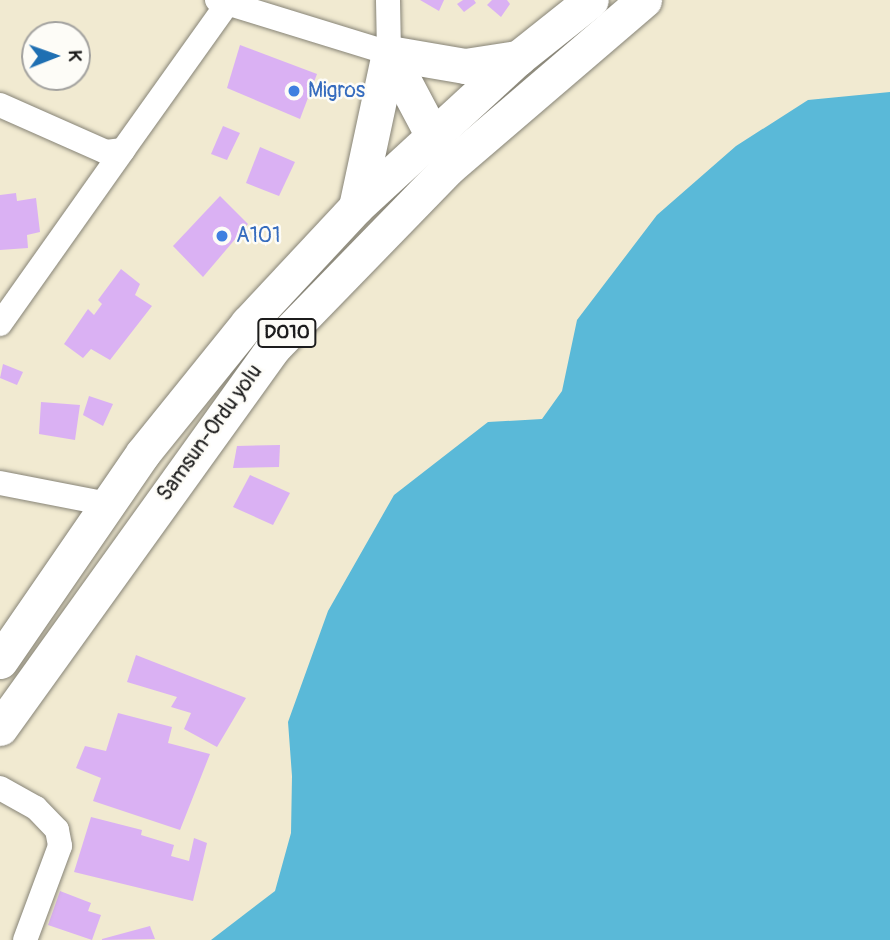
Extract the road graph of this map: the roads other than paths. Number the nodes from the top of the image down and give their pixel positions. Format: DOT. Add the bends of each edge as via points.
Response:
graph roads {
  1 [pos="388,0"];
  2 [pos="591,0"];
  3 [pos="644,0"];
  4 [pos="223,2"];
  5 [pos="389,53"];
  6 [pos="518,58"];
  7 [pos="0,105"];
  8 [pos="433,135"];
  9 [pos="123,150"];
  10 [pos="449,167"];
  11 [pos="356,207"];
  12 [pos="0,324"];
  13 [pos="0,483"];
  14 [pos="108,504"];
  15 [pos="0,661"];
  16 [pos="0,728"];
  17 [pos="0,788"];
  18 [pos="25,940"];
  1 -- 5 [label="street"];
  2 -- 6 [label="highway, Samsun-Ordu yolu / D010"];
  3 -- 10 [label="highway, Samsun-Ordu yolu / D010"];
  4 -- 5 [label="street"];
  4 -- 9 [label="street"];
  5 -- 6 [label="highway" via="465,66"];
  5 -- 8 [label="highway"];
  5 -- 11 [label="highway"];
  6 -- 8 [label="highway, Samsun-Ordu yolu / D010"];
  7 -- 9 [label="street" via="106,152"];
  8 -- 10 [label="highway"];
  8 -- 11 [label="highway, Samsun-Ordu yolu / D010"];
  9 -- 12 [label="street"];
  10 -- 16 [label="highway, Samsun-Ordu yolu / D010" via="272,349"];
  11 -- 14 [label="highway, Samsun-Ordu yolu / D010" via="248,323 143,453"];
  13 -- 14 [label="street"];
  14 -- 15 [label="highway, Samsun-Ordu yolu / D010"];
  17 -- 18 [label="street" via="36,808 57,830 60,846"];
}
